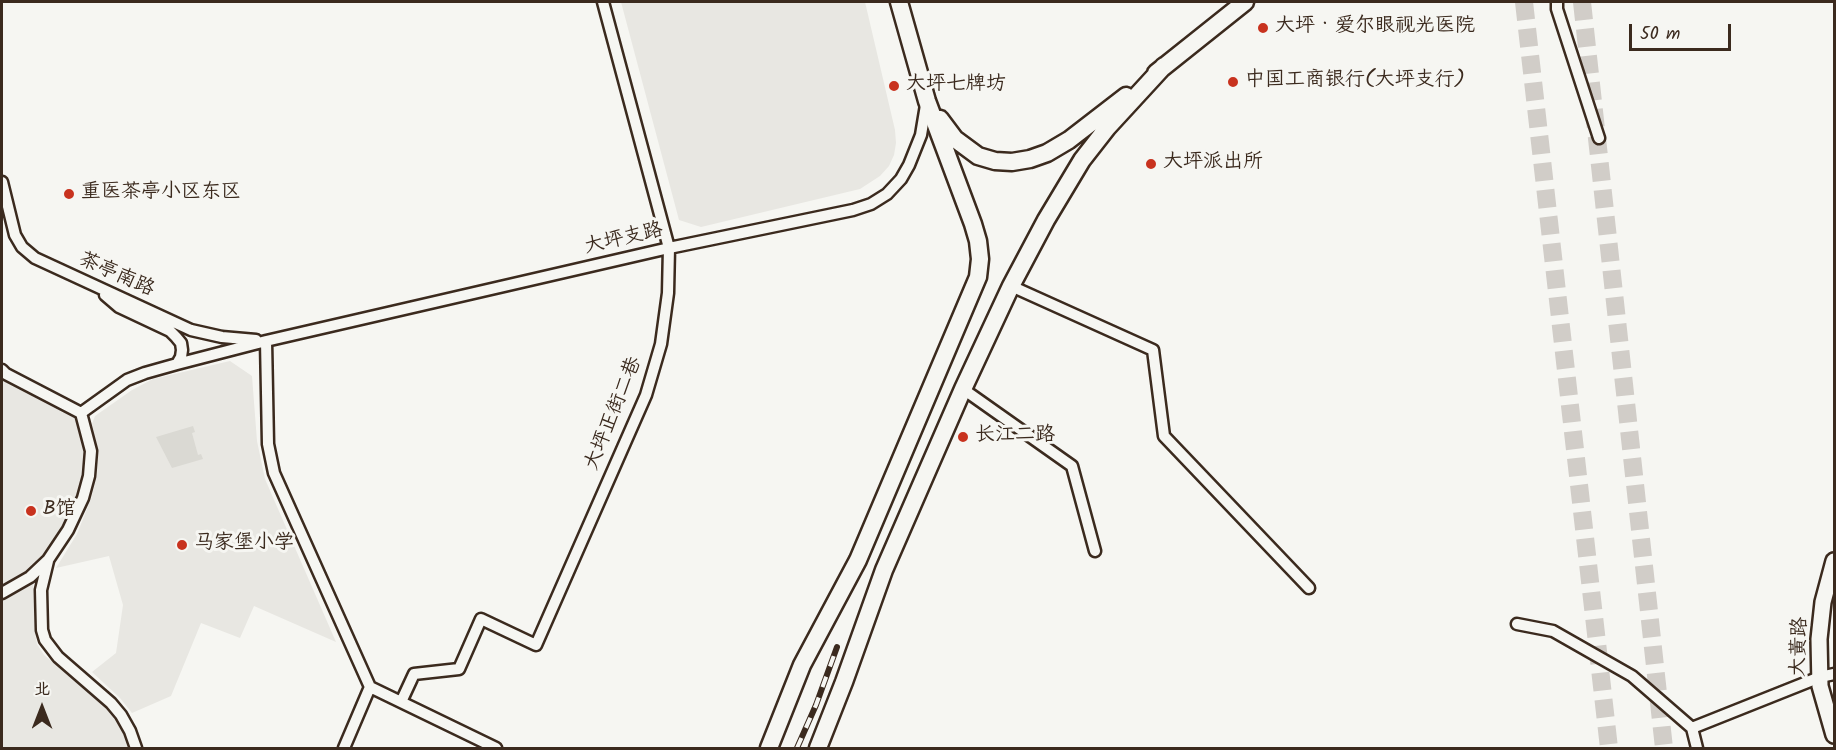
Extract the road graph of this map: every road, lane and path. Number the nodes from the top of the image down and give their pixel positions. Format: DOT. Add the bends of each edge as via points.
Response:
graph roads {
  1 [pos="603,2"];
  2 [pos="899,2"];
  3 [pos="1245,2"];
  4 [pos="1557,2"];
  5 [pos="1164,66"];
  6 [pos="927,101"];
  7 [pos="1599,138"];
  8 [pos="2,182"];
  9 [pos="669,248"];
  10 [pos="93,285"];
  11 [pos="1011,286"];
  12 [pos="266,341"];
  13 [pos="177,364"];
  14 [pos="2,370"];
  15 [pos="963,389"];
  16 [pos="81,412"];
  17 [pos="1095,551"];
  18 [pos="48,560"];
  19 [pos="1834,561"];
  20 [pos="1309,588"];
  21 [pos="2,593"];
  22 [pos="1517,624"];
  23 [pos="1827,676"];
  24 [pos="370,687"];
  25 [pos="401,702"];
  26 [pos="1692,728"];
  27 [pos="1834,735"];
  28 [pos="136,748"];
  29 [pos="344,748"];
  30 [pos="496,748"];
  31 [pos="769,748"];
  32 [pos="818,748"];
  33 [pos="1697,748"];
  1 -- 9 [label="street, 大坪正街二巷"];
  2 -- 6 [label="main road"];
  3 -- 5 [label="main road"];
  4 -- 7 [label="street"];
  5 -- 6 [label="main road" via="1069,140 1047,153 1011,162 978,156 967,149"];
  5 -- 11 [label="main road" via="1082,160"];
  6 -- 9 [label="street, 大坪支路" via="921,135 909,165 887,194 872,204"];
  6 -- 31 [label="main road" via="973,224 980,259 978,276 858,560 802,665"];
  8 -- 10 [label="street, 茶亭南路" via="15,235 22,247 48,265"];
  9 -- 12 [label="street, 大坪支路"];
  9 -- 25 [label="street, 大坪正街二巷" via="661,344 646,395 536,645 481,619 459,669 414,674"];
  10 -- 12 [label="street, 茶亭南路" via="191,330"];
  10 -- 13 [label="street" via="119,307 170,331 181,343"];
  11 -- 15 [label="main road"];
  11 -- 20 [label="street" via="1153,350 1164,436"];
  12 -- 13 [label="street, 大坪支路"];
  12 -- 24 [label="street" via="268,444 274,473"];
  13 -- 16 [label="street, 大坪支路" via="127,380"];
  14 -- 16 [label="street"];
  15 -- 17 [label="street" via="1072,466"];
  15 -- 32 [label="main road" via="884,570"];
  16 -- 18 [label="street" via="91,451 89,476 68,530"];
  18 -- 21 [label="street" via="30,577"];
  18 -- 28 [label="street" via="40,590 45,640 58,657 122,715"];
  19 -- 23 [label="main road, 大黄路" via="1823,602 1819,639"];
  22 -- 26 [label="street" via="1553,631 1632,676"];
  23 -- 26 [label="street"];
  23 -- 27 [label="main road, 大黄路" via="1820,686"];
  24 -- 25 [label="street"];
  24 -- 29 [label="street"];
  25 -- 30 [label="street"];
  26 -- 33 [label="street"];
}
